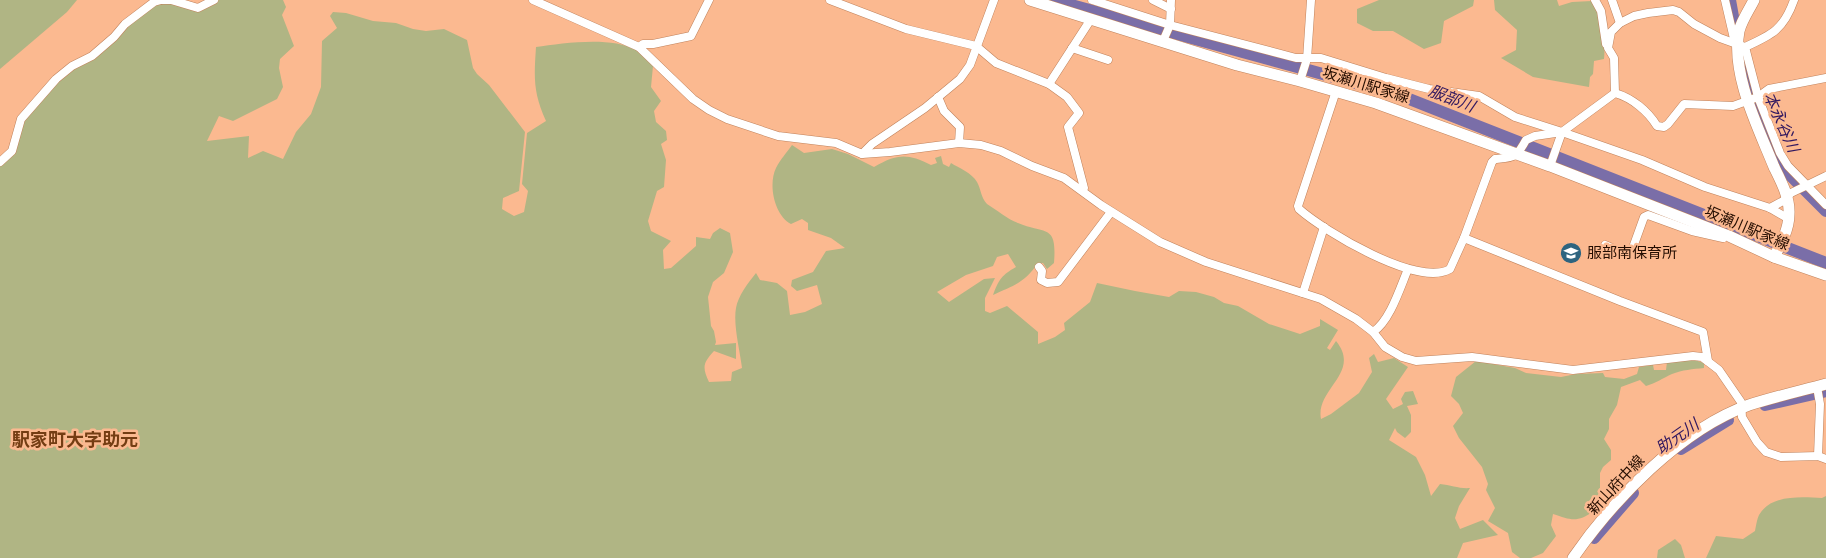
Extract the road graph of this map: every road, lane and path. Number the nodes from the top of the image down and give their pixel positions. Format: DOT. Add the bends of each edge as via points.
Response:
graph roads {
  1 [pos="161,0"];
  2 [pos="214,0"];
  3 [pos="709,0"];
  4 [pos="830,0"];
  5 [pos="994,0"];
  6 [pos="1030,0"];
  7 [pos="1092,0"];
  8 [pos="1154,0"];
  9 [pos="1171,0"];
  10 [pos="1311,0"];
  11 [pos="1596,0"];
  12 [pos="1612,0"];
  13 [pos="1725,0"];
  14 [pos="1754,0"];
  15 [pos="1794,0"];
  16 [pos="537,1"];
  17 [pos="845,3"];
  18 [pos="1059,5"];
  19 [pos="1171,9"];
  20 [pos="1091,19"];
  21 [pos="1620,23"];
  22 [pos="1169,26"];
  23 [pos="1163,40"];
  24 [pos="1739,45"];
  25 [pos="976,46"];
  26 [pos="639,47"];
  27 [pos="1072,48"];
  28 [pos="1608,48"];
  29 [pos="1108,60"];
  30 [pos="1306,61"];
  31 [pos="1300,78"];
  32 [pos="1826,78"];
  33 [pos="1049,84"];
  34 [pos="1336,91"];
  35 [pos="1615,93"];
  36 [pos="938,97"];
  37 [pos="1753,100"];
  38 [pos="1562,132"];
  39 [pos="959,143"];
  40 [pos="1519,152"];
  41 [pos="862,154"];
  42 [pos="0,162"];
  43 [pos="1551,164"];
  44 [pos="1826,176"];
  45 [pos="1806,186"];
  46 [pos="1082,190"];
  47 [pos="1789,195"];
  48 [pos="1641,201"];
  49 [pos="1826,205"];
  50 [pos="1770,208"];
  51 [pos="1111,212"];
  52 [pos="1644,217"];
  53 [pos="1789,219"];
  54 [pos="1324,227"];
  55 [pos="1729,236"];
  56 [pos="1464,238"];
  57 [pos="1605,245"];
  58 [pos="1776,254"];
  59 [pos="1039,267"];
  60 [pos="1408,269"];
  61 [pos="1826,274"];
  62 [pos="1303,293"];
  63 [pos="1373,332"];
  64 [pos="1708,361"];
  65 [pos="1820,390"];
  66 [pos="1742,413"];
  67 [pos="1818,456"];
  68 [pos="1826,460"];
  69 [pos="1573,558"];
  1 -- 2 [label="street" via="198,8"];
  1 -- 42 [label="street" via="125,24 92,56 56,79 21,119 12,151"];
  3 -- 26 [label="street" via="691,36"];
  4 -- 17 [label="street"];
  5 -- 25 [label="street"];
  6 -- 18 [label="main road, 坂瀬川駅家線"];
  7 -- 22 [label="street"];
  8 -- 19 [label="street"];
  9 -- 19 [label="street"];
  10 -- 30 [label="street"];
  11 -- 28 [label="street"];
  12 -- 21 [label="street"];
  13 -- 24 [label="street"];
  14 -- 24 [label="main road" via="1742,22"];
  15 -- 24 [label="street" via="1789,14 1769,36"];
  16 -- 26 [label="street"];
  17 -- 25 [label="street" via="906,29"];
  18 -- 20 [label="main road, 坂瀬川駅家線"];
  19 -- 22 [label="street"];
  20 -- 23 [label="main road, 坂瀬川駅家線"];
  20 -- 27 [label="street"];
  21 -- 24 [label="street" via="1634,16 1673,10 1720,38"];
  21 -- 28 [label="street" via="1611,32"];
  22 -- 23 [label="street"];
  22 -- 30 [label="street"];
  23 -- 31 [label="main road, 坂瀬川駅家線" via="1237,65"];
  24 -- 37 [label="main road" via="1738,66"];
  25 -- 33 [label="street" via="996,63"];
  25 -- 36 [label="street" via="960,79"];
  26 -- 41 [label="street" via="693,100 727,119 778,136 836,143"];
  27 -- 29 [label="street"];
  27 -- 33 [label="street"];
  28 -- 35 [label="street" via="1614,58"];
  30 -- 31 [label="street"];
  30 -- 38 [label="street" via="1321,58 1429,89 1479,96 1515,117"];
  31 -- 34 [label="main road, 坂瀬川駅家線"];
  32 -- 37 [label="street" via="1769,89"];
  33 -- 46 [label="street" via="1067,97 1079,113 1068,127"];
  34 -- 40 [label="main road, 坂瀬川駅家線"];
  34 -- 54 [label="street" via="1298,206"];
  35 -- 37 [label="street" via="1644,109 1657,126 1664,127 1684,104 1733,106"];
  35 -- 38 [label="street"];
  36 -- 39 [label="street" via="944,111 960,127"];
  36 -- 41 [label="street"];
  37 -- 45 [label="street" via="1788,166"];
  37 -- 47 [label="main road"];
  38 -- 40 [label="street" via="1526,140"];
  38 -- 43 [label="street"];
  38 -- 50 [label="street" via="1642,160 1705,187"];
  39 -- 41 [label="street"];
  39 -- 46 [label="street" via="1000,151 1064,178"];
  40 -- 43 [label="main road, 坂瀬川駅家線"];
  40 -- 56 [label="street" via="1514,158 1492,162"];
  43 -- 48 [label="main road, 坂瀬川駅家線"];
  44 -- 45 [label="street"];
  45 -- 47 [label="street"];
  45 -- 49 [label="street"];
  46 -- 51 [label="street"];
  47 -- 50 [label="street"];
  47 -- 53 [label="main road"];
  48 -- 52 [label="street" via="1639,206"];
  48 -- 55 [label="main road, 坂瀬川駅家線"];
  50 -- 53 [label="street"];
  51 -- 59 [label="street" via="1058,282 1041,280"];
  51 -- 62 [label="street" via="1160,242 1206,262"];
  52 -- 55 [label="street" via="1648,215 1700,233"];
  52 -- 57 [label="street" via="1631,253"];
  53 -- 58 [label="main road"];
  54 -- 60 [label="street" via="1344,240"];
  54 -- 62 [label="street"];
  55 -- 58 [label="main road, 坂瀬川駅家線"];
  56 -- 60 [label="street" via="1450,269 1434,273"];
  56 -- 64 [label="street" via="1703,332"];
  58 -- 61 [label="main road, 坂瀬川駅家線"];
  60 -- 63 [label="street" via="1391,307 1379,328"];
  62 -- 63 [label="street" via="1339,309"];
  63 -- 64 [label="street" via="1385,347 1402,358 1416,361 1472,357 1573,370 1693,356"];
  64 -- 66 [label="street" via="1719,370 1741,402"];
  65 -- 66 [label="main road, 新山府中線" via="1793,392"];
  65 -- 67 [label="street"];
  66 -- 67 [label="street" via="1766,452 1781,457"];
  66 -- 69 [label="main road, 新山府中線" via="1699,431 1675,447 1618,502"];
  67 -- 68 [label="street"];
}
